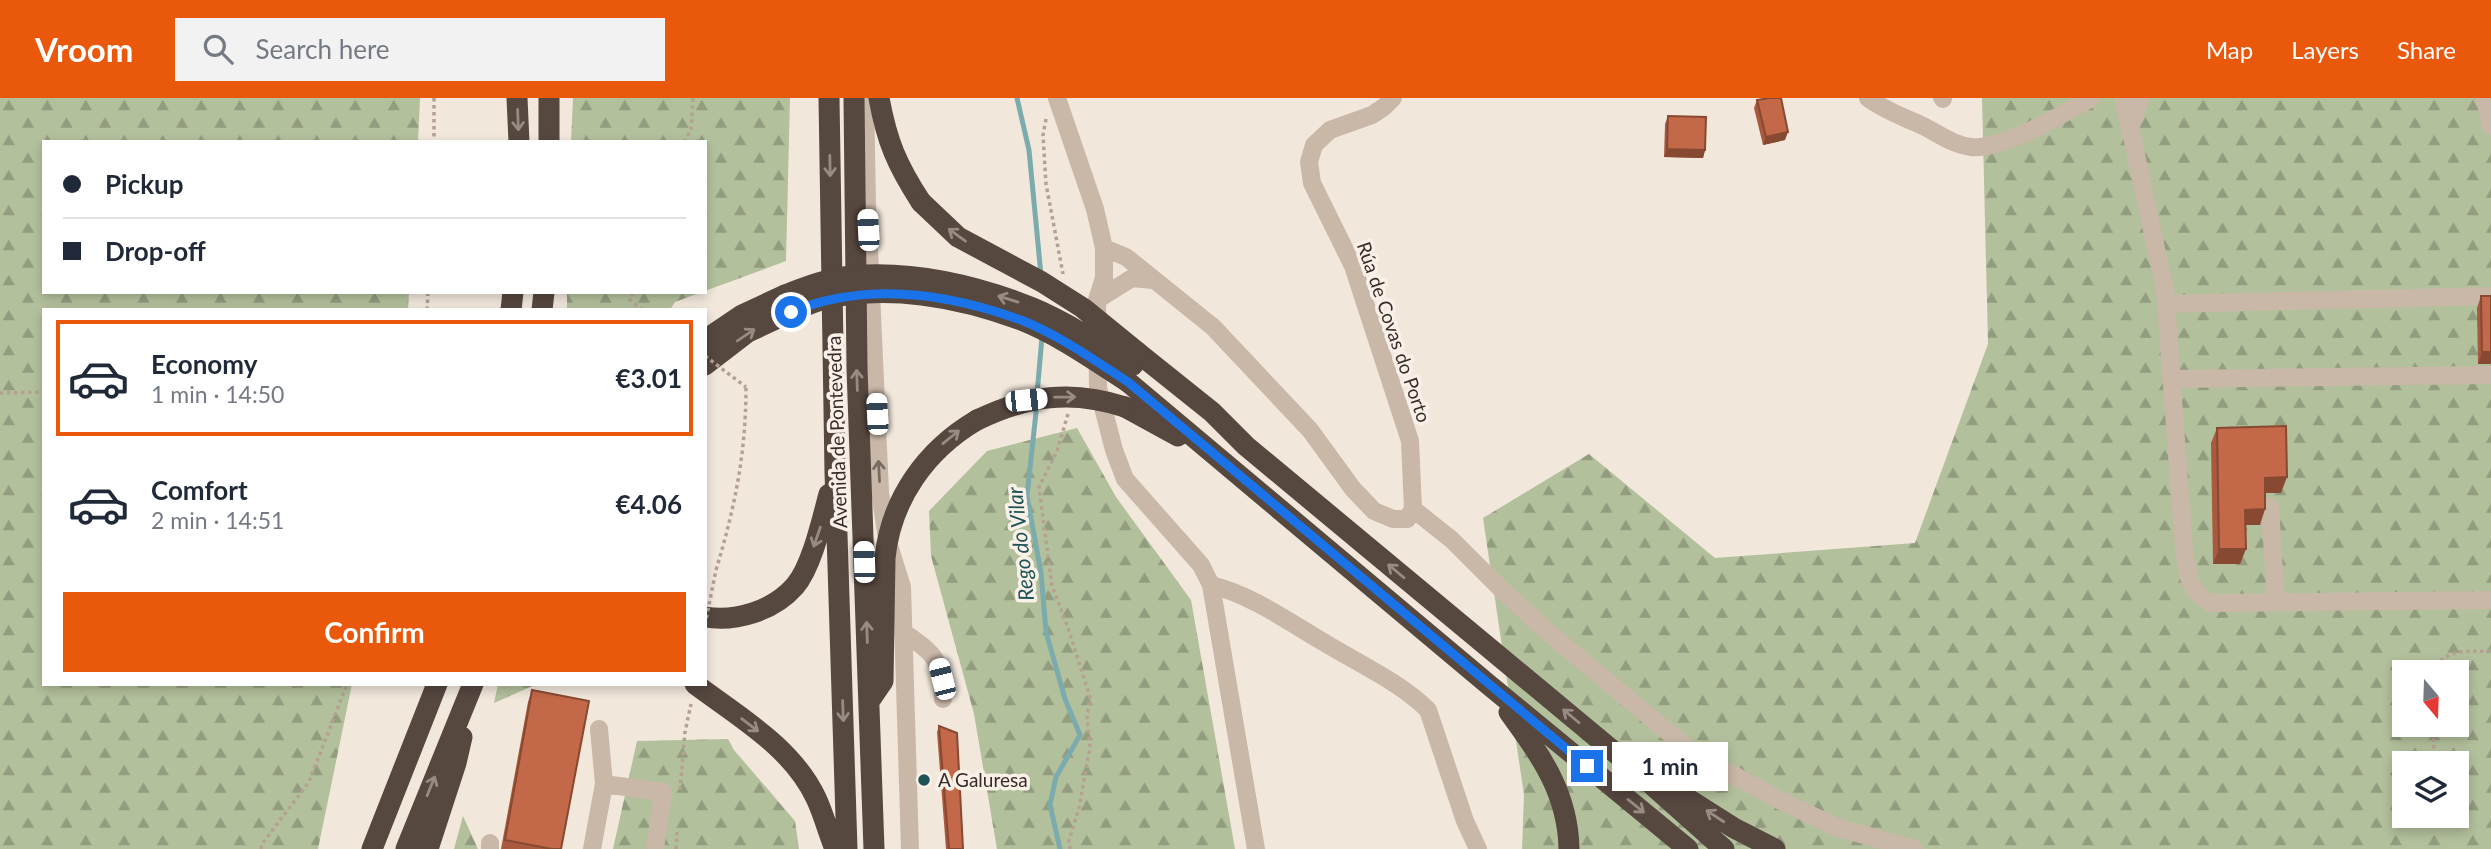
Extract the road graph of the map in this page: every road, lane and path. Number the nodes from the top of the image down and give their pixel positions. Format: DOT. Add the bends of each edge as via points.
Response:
graph roads {
  1 [pos="434,98"];
  2 [pos="517,98"];
  3 [pos="550,98"];
  4 [pos="693,98"];
  5 [pos="829,98"];
  6 [pos="854,98"];
  7 [pos="865,98"];
  8 [pos="879,98"];
  9 [pos="1393,98"];
  10 [pos="1868,98"];
  11 [pos="2091,98"];
  12 [pos="2123,98"];
  13 [pos="2141,98"];
  14 [pos="2485,98"];
  15 [pos="1053,105"];
  16 [pos="2491,126"];
  17 [pos="2130,127"];
  18 [pos="434,140"];
  19 [pos="519,140"];
  20 [pos="549,140"];
  21 [pos="685,140"];
  22 [pos="1104,248"];
  23 [pos="1063,279"];
  24 [pos="1156,281"];
  25 [pos="632,294"];
  26 [pos="2491,296"];
  27 [pos="1097,300"];
  28 [pos="788,303"];
  29 [pos="2166,304"];
  30 [pos="640,308"];
  31 [pos="707,339"];
  32 [pos="707,358"];
  33 [pos="707,363"];
  34 [pos="1133,366"];
  35 [pos="2491,375"];
  36 [pos="2171,379"];
  37 [pos="42,392"];
  38 [pos="0,393"];
  39 [pos="1068,410"];
  40 [pos="1216,457"];
  41 [pos="835,472"];
  42 [pos="2270,507"];
  43 [pos="1413,509"];
  44 [pos="887,539"];
  45 [pos="1211,585"];
  46 [pos="2491,600"];
  47 [pos="2276,602"];
  48 [pos="707,615"];
  49 [pos="707,617"];
  50 [pos="903,632"];
  51 [pos="2491,651"];
  52 [pos="2440,660"];
  53 [pos="1489,685"];
  54 [pos="346,686"];
  55 [pos="437,686"];
  56 [pos="472,686"];
  57 [pos="473,686"];
  58 [pos="694,690"];
  59 [pos="943,699"];
  60 [pos="870,700"];
  61 [pos="599,729"];
  62 [pos="685,732"];
  63 [pos="1624,760"];
  64 [pos="604,784"];
  65 [pos="909,803"];
  66 [pos="261,849"];
  67 [pos="372,849"];
  68 [pos="406,849"];
  69 [pos="428,849"];
  70 [pos="592,849"];
  71 [pos="655,849"];
  72 [pos="835,849"];
  73 [pos="848,849"];
  74 [pos="874,849"];
  75 [pos="910,849"];
  76 [pos="923,849"];
  77 [pos="1070,849"];
  78 [pos="1256,849"];
  79 [pos="1478,849"];
  80 [pos="1569,849"];
  81 [pos="1688,849"];
  82 [pos="1724,849"];
  83 [pos="1775,849"];
  84 [pos="1914,849"];
  1 -- 18 [label="path"];
  2 -- 19 [label="highway, one-way"];
  3 -- 20 [label="highway"];
  4 -- 21 [label="path" via="691,130"];
  5 -- 41 [label="highway, Avenida de Pontevedra, one-way"];
  60 -- 6 [label="highway, Avenida de Pontevedra, one-way" via="857,368"];
  44 -- 7 [label="street, one-way" via="880,492"];
  34 -- 8 [label="highway, one-way, bridge" via="1083,308 958,237 921,202 891,149"];
  9 -- 43 [label="street, Rúa de Covas do Porto" via="1372,115 1330,130 1314,145 1309,162 1312,183 1353,266 1410,441"];
  10 -- 11 [label="street" via="1954,143 1971,147 1996,144"];
  12 -- 17 [label="street"];
  13 -- 17 [label="street"];
  14 -- 16 [label="street"];
  15 -- 22 [label="street" via="1095,209"];
  15 -- 23 [label="path" via="1043,135 1046,184"];
  17 -- 29 [label="street"];
  22 -- 24 [label="street" via="1126,257"];
  22 -- 27 [label="street" via="1104,278"];
  24 -- 27 [label="street" via="1132,278"];
  24 -- 43 [label="street" via="1213,327 1310,430 1374,511 1392,519 1407,519"];
  25 -- 30 [label="path" via="630,300"];
  26 -- 29 [label="street"];
  27 -- 45 [label="street" via="1098,388 1119,468 1201,565"];
  28 -- 31 [label="highway" via="742,315"];
  33 -- 28 [label="highway, one-way"];
  28 -- 34 [label="highway, bridge" via="852,294 946,298 1022,321 1076,348"];
  29 -- 36 [label="street"];
  32 -- 48 [label="path, bridge" via="746,387 740,476"];
  34 -- 40 [label="highway"];
  63 -- 34 [label="highway, one-way" via="1246,446 1212,412"];
  35 -- 36 [label="street"];
  36 -- 47 [label="street" via="2189,579 2197,595 2210,603"];
  37 -- 38 [label="path"];
  39 -- 77 [label="path" via="1057,452 1039,487 1052,586 1090,697 1090,747"];
  44 -- 40 [label="highway, one-way, bridge" via="899,503 945,442 977,420 1026,400 1104,400"];
  40 -- 53 [label="highway"];
  41 -- 49 [label="highway, one-way" via="817,540 795,585 748,615"];
  41 -- 73 [label="highway, Avenida de Pontevedra, one-way"];
  42 -- 47 [label="street"];
  43 -- 84 [label="street" via="1550,634 1692,752 1836,827"];
  44 -- 50 [label="street" via="902,587"];
  44 -- 60 [label="highway" via="884,681"];
  45 -- 78 [label="street"];
  45 -- 79 [label="street" via="1237,593 1420,702 1428,710"];
  46 -- 47 [label="street"];
  50 -- 59 [label="street" via="939,664"];
  50 -- 65 [label="street"];
  51 -- 52 [label="path" via="2448,654"];
  53 -- 80 [label="highway" via="1538,752 1561,795"];
  53 -- 81 [label="highway, one-way"];
  54 -- 66 [label="path" via="309,782"];
  55 -- 67 [label="highway"];
  68 -- 56 [label="highway, one-way"];
  57 -- 69 [label="highway" via="456,763"];
  58 -- 62 [label="path"];
  58 -- 72 [label="highway, one-way" via="786,755 816,797"];
  60 -- 74 [label="highway, Avenida de Pontevedra"];
  61 -- 64 [label="street"];
  63 -- 82 [label="highway"];
  83 -- 63 [label="highway, one-way"];
  64 -- 70 [label="street"];
  64 -- 71 [label="street" via="663,792"];
  65 -- 75 [label="street"];
  65 -- 76 [label="street"];
}
